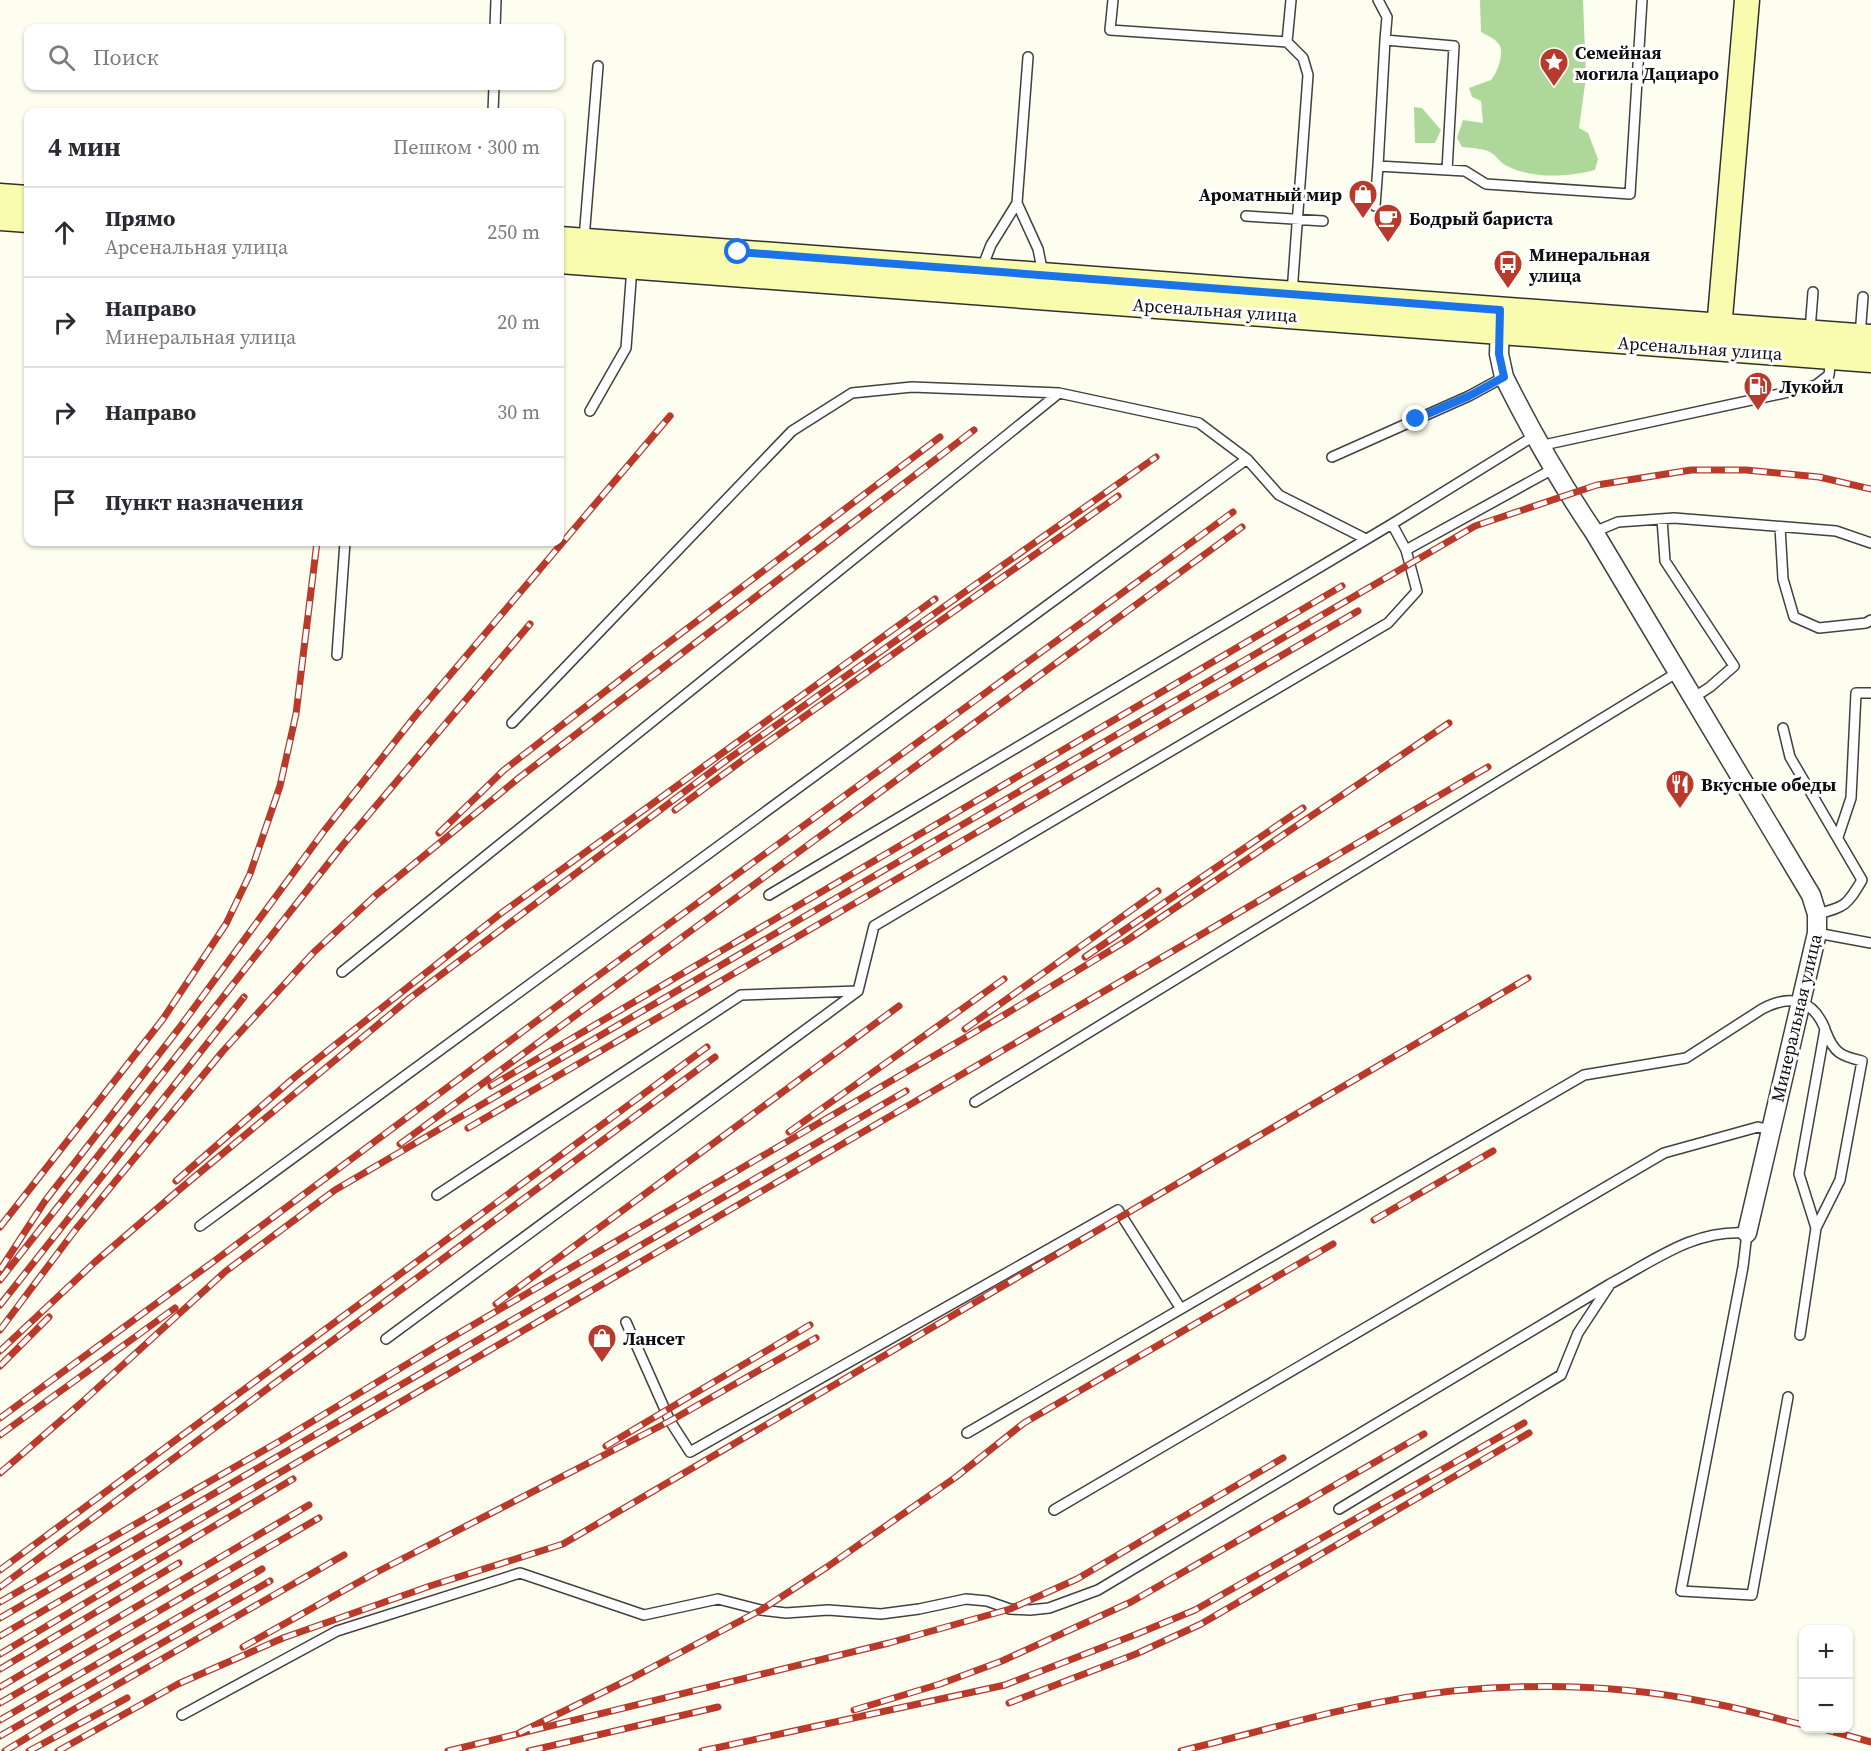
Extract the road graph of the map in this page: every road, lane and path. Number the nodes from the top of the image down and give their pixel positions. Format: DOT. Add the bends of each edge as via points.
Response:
graph roads {
  1 [pos="496,0"];
  2 [pos="1113,0"];
  3 [pos="1291,0"];
  4 [pos="1378,0"];
  5 [pos="1642,0"];
  6 [pos="1747,0"];
  7 [pos="495,24"];
  8 [pos="1385,40"];
  9 [pos="1287,42"];
  10 [pos="1028,57"];
  11 [pos="598,66"];
  12 [pos="494,90"];
  13 [pos="493,108"];
  14 [pos="1378,166"];
  15 [pos="1447,170"];
  16 [pos="0,196"];
  17 [pos="24,198"];
  18 [pos="1017,203"];
  19 [pos="1375,206"];
  20 [pos="1246,216"];
  21 [pos="0,218"];
  22 [pos="1298,219"];
  23 [pos="24,220"];
  24 [pos="1323,221"];
  25 [pos="564,243"];
  26 [pos="576,255"];
  27 [pos="632,266"];
  28 [pos="980,282"];
  29 [pos="1042,286"];
  30 [pos="1813,292"];
  31 [pos="1863,297"];
  32 [pos="1292,305"];
  33 [pos="1500,321"];
  34 [pos="1810,333"];
  35 [pos="1718,337"];
  36 [pos="1865,348"];
  37 [pos="1831,357"];
  38 [pos="1504,377"];
  39 [pos="1059,393"];
  40 [pos="590,411"];
  41 [pos="1536,441"];
  42 [pos="1332,457"];
  43 [pos="1247,459"];
  44 [pos="1553,469"];
  45 [pos="1662,519"];
  46 [pos="1392,524"];
  47 [pos="1780,527"];
  48 [pos="1594,532"];
  49 [pos="1366,539"];
  50 [pos="1871,543"];
  51 [pos="345,546"];
  52 [pos="1406,550"];
  53 [pos="1871,620"];
  54 [pos="337,655"];
  55 [pos="1678,672"];
  56 [pos="1871,693"];
  57 [pos="1693,698"];
  58 [pos="512,723"];
  59 [pos="1783,728"];
  60 [pos="1838,837"];
  61 [pos="769,895"];
  62 [pos="1817,914"];
  63 [pos="1817,933"];
  64 [pos="1871,943"];
  65 [pos="342,972"];
  66 [pos="858,991"];
  67 [pos="1802,1003"];
  68 [pos="1825,1029"];
  69 [pos="975,1102"];
  70 [pos="1770,1130"];
  71 [pos="437,1195"];
  72 [pos="200,1226"];
  73 [pos="1816,1228"];
  74 [pos="1747,1233"];
  75 [pos="1610,1284"];
  76 [pos="1181,1309"];
  77 [pos="626,1322"];
  78 [pos="1800,1335"];
  79 [pos="386,1339"];
  80 [pos="1788,1397"];
  81 [pos="968,1433"];
  82 [pos="1339,1509"];
  83 [pos="1054,1510"];
  84 [pos="182,1715"];
  1 -- 7 [label="lane"];
  2 -- 9 [label="lane" via="1110,30"];
  3 -- 9 [label="lane"];
  4 -- 8 [label="lane" via="1388,17"];
  5 -- 15 [label="lane" via="1630,194 1486,184 1465,171"];
  6 -- 35 [label="street"];
  8 -- 14 [label="lane"];
  8 -- 15 [label="lane" via="1454,45"];
  9 -- 22 [label="lane" via="1303,58 1308,75"];
  10 -- 18 [label="lane"];
  11 -- 26 [label="lane"];
  12 -- 13 [label="lane"];
  14 -- 15 [label="lane"];
  14 -- 19 [label="lane"];
  16 -- 17 [label="street"];
  18 -- 28 [label="lane" via="991,245"];
  18 -- 29 [label="lane" via="1038,249"];
  20 -- 22 [label="lane"];
  21 -- 23 [label="street"];
  22 -- 24 [label="lane"];
  22 -- 32 [label="lane"];
  25 -- 26 [label="street, Арсенальная улица"];
  26 -- 27 [label="street, Арсенальная улица"];
  26 -- 28 [label="street, Арсенальная улица"];
  27 -- 28 [label="street, Арсенальная улица"];
  27 -- 40 [label="lane" via="627,348"];
  28 -- 29 [label="street, Арсенальная улица"];
  29 -- 32 [label="street, Арсенальная улица"];
  30 -- 34 [label="lane"];
  31 -- 36 [label="lane"];
  32 -- 33 [label="street, Арсенальная улица"];
  33 -- 35 [label="street, Арсенальная улица"];
  33 -- 38 [label="street, Минеральная улица" via="1499,354"];
  34 -- 35 [label="street, Арсенальная улица"];
  34 -- 36 [label="street, Арсенальная улица"];
  35 -- 37 [label="street, Арсенальная улица"];
  36 -- 37 [label="street, Арсенальная улица"];
  37 -- 41 [label="lane" via="1829,375 1816,385"];
  38 -- 41 [label="street, Минеральная улица"];
  38 -- 42 [label="lane"];
  39 -- 43 [label="lane" via="1199,423"];
  39 -- 58 [label="lane" via="912,387 852,393 792,431"];
  39 -- 65 [label="lane"];
  41 -- 44 [label="street, Минеральная улица"];
  41 -- 46 [label="lane"];
  43 -- 49 [label="lane" via="1279,495"];
  43 -- 72 [label="lane"];
  44 -- 48 [label="street, Минеральная улица"];
  44 -- 52 [label="lane"];
  45 -- 47 [label="lane"];
  45 -- 48 [label="lane" via="1618,522"];
  45 -- 57 [label="lane" via="1665,561 1734,666"];
  46 -- 49 [label="lane"];
  46 -- 52 [label="lane"];
  47 -- 50 [label="lane" via="1836,531"];
  47 -- 53 [label="lane" via="1783,579 1794,616 1819,627"];
  48 -- 55 [label="street, Минеральная улица"];
  49 -- 61 [label="lane"];
  51 -- 54 [label="lane"];
  52 -- 66 [label="lane" via="1417,591 1388,624 874,926"];
  55 -- 57 [label="street, Минеральная улица"];
  55 -- 69 [label="lane"];
  56 -- 60 [label="lane" via="1856,693 1851,798"];
  57 -- 62 [label="street, Минеральная улица" via="1811,895"];
  59 -- 60 [label="lane" via="1790,757"];
  60 -- 62 [label="lane" via="1862,880 1849,902 1839,909"];
  62 -- 63 [label="street, Минеральная улица"];
  63 -- 64 [label="lane"];
  63 -- 67 [label="street, Минеральная улица"];
  66 -- 71 [label="lane" via="741,995"];
  66 -- 79 [label="lane"];
  67 -- 68 [label="lane" via="1813,1008"];
  67 -- 70 [label="street, Минеральная улица"];
  67 -- 76 [label="lane" via="1788,999 1775,1002 1686,1058 1584,1075"];
  68 -- 73 [label="lane" via="1799,1174"];
  68 -- 73 [label="lane" via="1832,1047 1845,1057 1862,1061 1840,1180"];
  70 -- 74 [label="street, Минеральная улица"];
  70 -- 83 [label="lane" via="1758,1127 1664,1153"];
  73 -- 78 [label="lane"];
  74 -- 75 [label="lane" via="1700,1237"];
  74 -- 80 [label="lane" via="1681,1591 1752,1595"];
  75 -- 82 [label="lane" via="1578,1333 1561,1375"];
  75 -- 84 [label="lane" via="1098,1590 1049,1608 1010,1608 966,1599 881,1614 828,1610 786,1613 718,1599 644,1615 520,1573 337,1631"];
  76 -- 77 [label="lane" via="1118,1210 690,1452 670,1421"];
  76 -- 81 [label="lane"];
}
